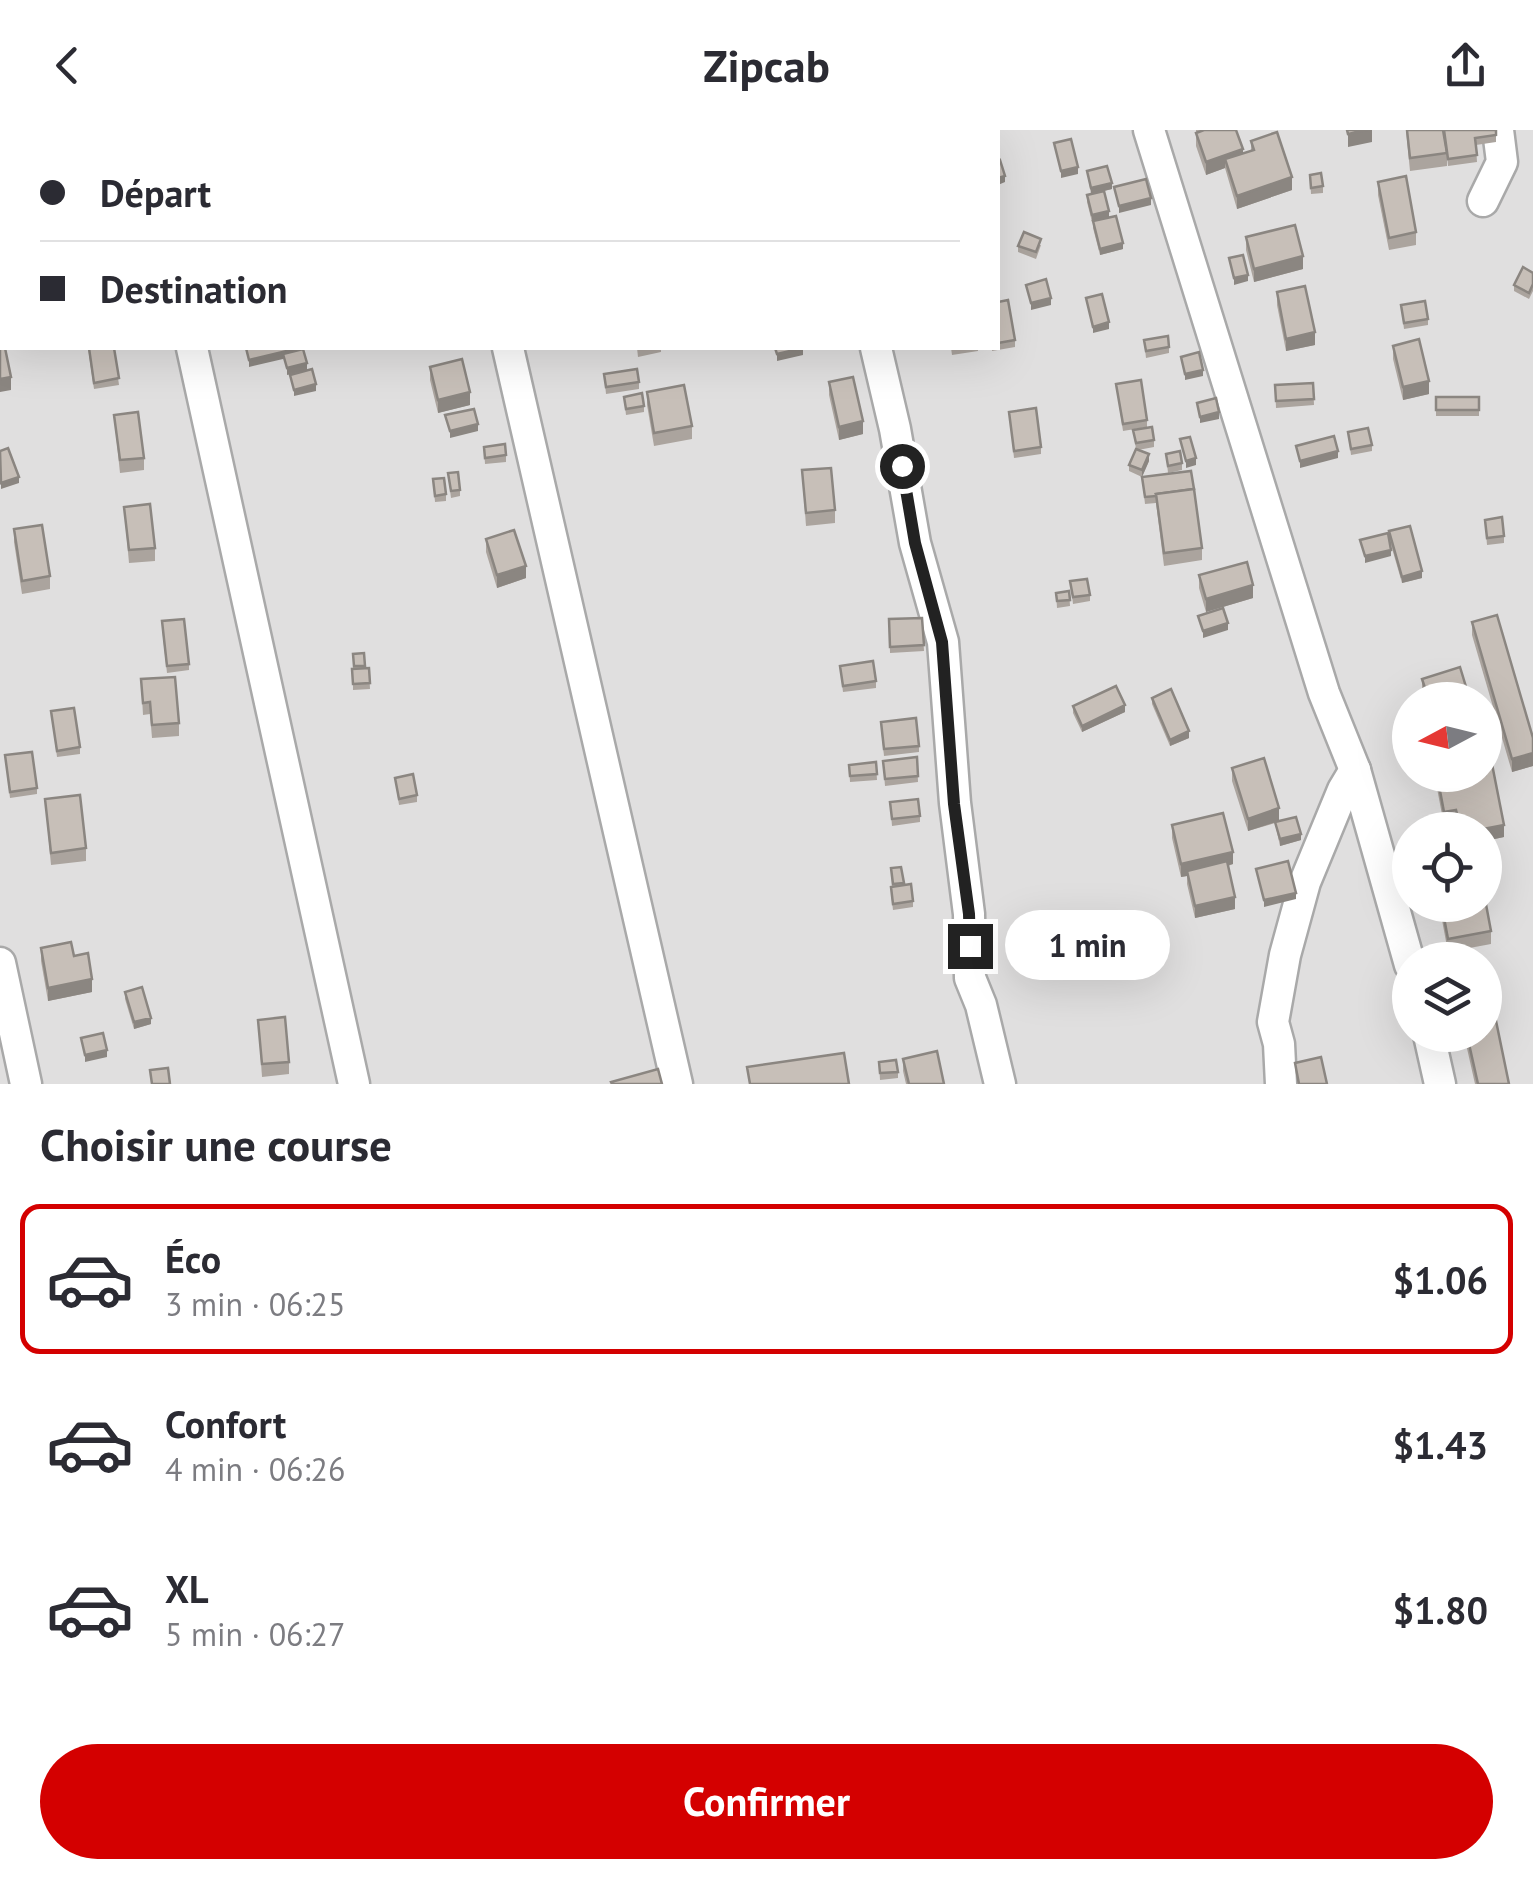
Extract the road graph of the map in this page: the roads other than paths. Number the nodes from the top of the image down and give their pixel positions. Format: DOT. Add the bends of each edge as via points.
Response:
graph roads {
  1 [pos="1150,130"];
  2 [pos="1498,130"];
  3 [pos="1483,202"];
  4 [pos="192,350"];
  5 [pos="508,350"];
  6 [pos="876,350"];
  7 [pos="1356,770"];
  8 [pos="1404,942"];
  9 [pos="0,963"];
  10 [pos="1433,1052"];
  11 [pos="26,1084"];
  12 [pos="354,1084"];
  13 [pos="677,1084"];
  14 [pos="1000,1084"];
  15 [pos="1281,1084"];
  16 [pos="1440,1084"];
  1 -- 7 [label="street" via="1324,692"];
  2 -- 3 [label="street" via="1502,162"];
  4 -- 12 [label="street"];
  5 -- 13 [label="street"];
  6 -- 14 [label="street" via="942,642 970,978"];
  7 -- 8 [label="street"];
  7 -- 15 [label="street" via="1305,882 1285,955 1273,1022"];
  9 -- 11 [label="street"];
  10 -- 16 [label="street"];
}
